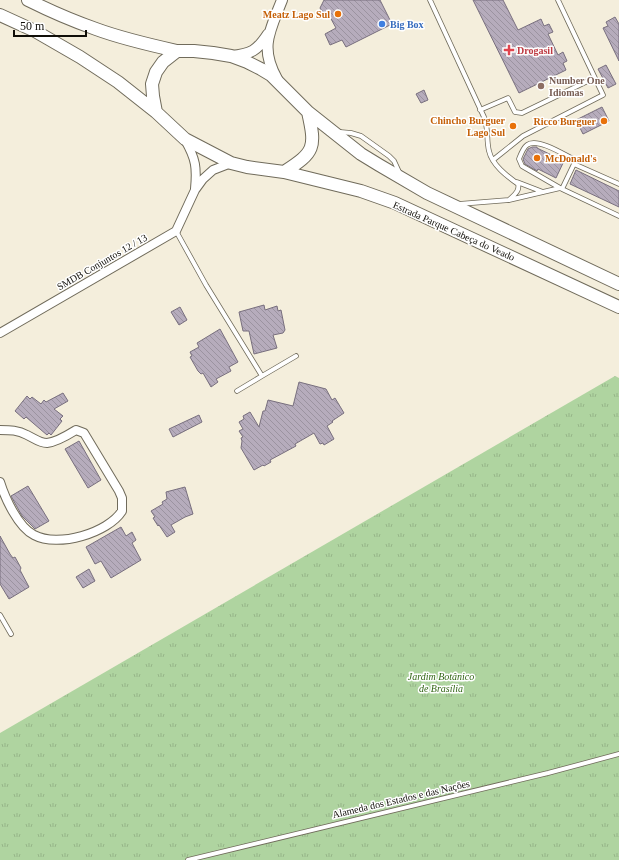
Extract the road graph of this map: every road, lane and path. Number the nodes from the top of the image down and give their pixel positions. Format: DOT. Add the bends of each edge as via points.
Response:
graph roads {
  1 [pos="28,0"];
  2 [pos="282,0"];
  3 [pos="430,0"];
  4 [pos="558,0"];
  5 [pos="0,15"];
  6 [pos="269,33"];
  7 [pos="177,51"];
  8 [pos="231,56"];
  9 [pos="594,78"];
  10 [pos="279,83"];
  11 [pos="480,110"];
  12 [pos="156,112"];
  13 [pos="308,112"];
  14 [pos="185,139"];
  15 [pos="493,160"];
  16 [pos="575,160"];
  17 [pos="231,163"];
  18 [pos="284,172"];
  19 [pos="513,180"];
  20 [pos="619,184"];
  21 [pos="561,189"];
  22 [pos="195,190"];
  23 [pos="543,192"];
  24 [pos="509,200"];
  25 [pos="452,205"];
  26 [pos="619,216"];
  27 [pos="176,231"];
  28 [pos="619,284"];
  29 [pos="619,307"];
  30 [pos="0,333"];
  31 [pos="296,356"];
  32 [pos="262,376"];
  33 [pos="237,391"];
  34 [pos="0,430"];
  35 [pos="0,482"];
  36 [pos="0,615"];
  37 [pos="11,634"];
  38 [pos="619,754"];
  39 [pos="188,860"];
  1 -- 7 [label="main road" via="60,15 131,41"];
  2 -- 6 [label="street"];
  3 -- 11 [label="lane"];
  4 -- 9 [label="lane"];
  5 -- 12 [label="main road" via="35,31 80,57 118,82"];
  6 -- 8 [label="street" via="257,49 244,55"];
  6 -- 10 [label="street" via="268,58"];
  7 -- 8 [label="main road"];
  7 -- 12 [label="main road" via="162,62 156,72 152,84"];
  8 -- 10 [label="main road" via="261,68"];
  9 -- 11 [label="lane" via="522,113 515,112 508,98"];
  9 -- 15 [label="lane" via="603,95 523,136"];
  10 -- 13 [label="main road"];
  11 -- 15 [label="lane" via="486,122 489,151"];
  12 -- 14 [label="main road"];
  13 -- 18 [label="main road" via="312,135 311,149 306,156"];
  13 -- 25 [label="main road" via="361,154 403,180"];
  14 -- 17 [label="main road"];
  14 -- 22 [label="street" via="196,164"];
  15 -- 19 [label="lane"];
  16 -- 21 [label="lane" via="540,143 528,144 519,159 522,166"];
  17 -- 18 [label="main road"];
  17 -- 22 [label="street" via="213,170"];
  18 -- 29 [label="main road, Estrada Parque Cabeça do Veado" via="361,192 395,204"];
  19 -- 23 [label="lane"];
  19 -- 24 [label="lane" via="518,184 518,189"];
  20 -- 21 [label="lane" via="574,164"];
  21 -- 23 [label="lane"];
  21 -- 26 [label="lane"];
  22 -- 27 [label="street"];
  23 -- 24 [label="lane"];
  24 -- 25 [label="lane"];
  25 -- 28 [label="main road"];
  27 -- 30 [label="street, SMDB Conjuntos 12 / 13"];
  27 -- 32 [label="lane"];
  31 -- 32 [label="lane"];
  32 -- 33 [label="lane"];
  34 -- 35 [label="street" via="14,429 48,443 76,430 84,433 119,491 122,511 113,522 90,533 62,540 46,539 33,535 20,522 8,504"];
  36 -- 37 [label="lane"];
  38 -- 39 [label="lane, Alameda dos Estados e das Nações"];
}
